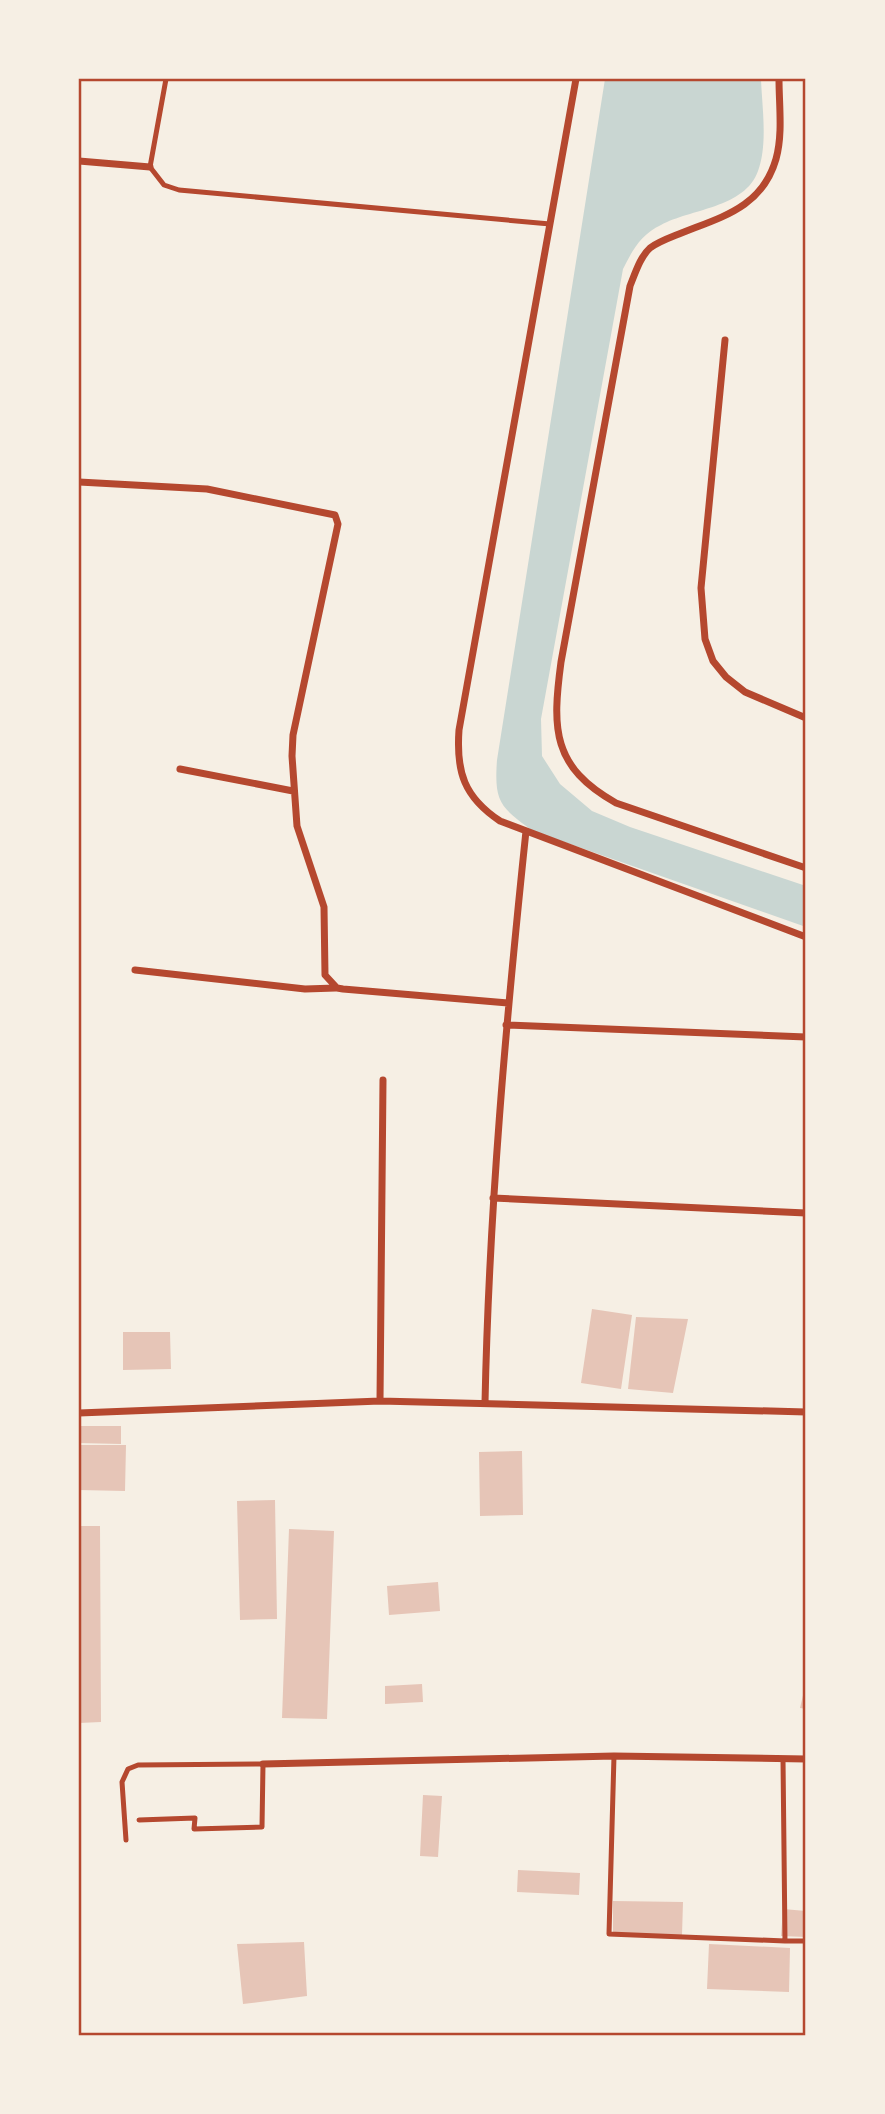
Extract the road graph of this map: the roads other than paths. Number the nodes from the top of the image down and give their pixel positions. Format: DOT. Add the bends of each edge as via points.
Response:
graph roads {
  1 [pos="166,79"];
  2 [pos="576,79"];
  3 [pos="779,79"];
  4 [pos="79,161"];
  5 [pos="150,167"];
  6 [pos="550,224"];
  7 [pos="725,340"];
  8 [pos="79,482"];
  9 [pos="806,718"];
  10 [pos="180,769"];
  11 [pos="293,791"];
  12 [pos="526,831"];
  13 [pos="806,868"];
  14 [pos="806,937"];
  15 [pos="135,970"];
  16 [pos="337,988"];
  17 [pos="508,1003"];
  18 [pos="506,1024"];
  19 [pos="806,1037"];
  20 [pos="383,1080"];
  21 [pos="494,1198"];
  22 [pos="806,1213"];
  23 [pos="380,1401"];
  24 [pos="485,1403"];
  25 [pos="806,1412"];
  26 [pos="79,1413"];
  27 [pos="614,1756"];
  28 [pos="783,1759"];
  29 [pos="806,1759"];
  30 [pos="263,1764"];
  31 [pos="139,1819"];
  32 [pos="126,1840"];
  33 [pos="785,1941"];
  34 [pos="806,1941"];
  1 -- 5 [label="lane"];
  2 -- 6 [label="street"];
  3 -- 13 [label="street" via="779,134 768,181 753,200 732,212 649,249 630,286 561,662 556,719 560,747 577,774 597,792 616,803"];
  4 -- 5 [label="street"];
  5 -- 6 [label="lane" via="164,185 179,190"];
  6 -- 12 [label="street" via="457,749 472,797 500,821"];
  7 -- 9 [label="street" via="701,588 705,639 713,661 726,677 746,692"];
  8 -- 11 [label="street" via="207,489 335,515 338,524 293,735"];
  10 -- 11 [label="street"];
  11 -- 16 [label="street" via="297,826 324,907 324,970"];
  12 -- 14 [label="street"];
  12 -- 17 [label="street"];
  15 -- 16 [label="street" via="305,989"];
  16 -- 17 [label="street"];
  17 -- 18 [label="street"];
  18 -- 19 [label="street"];
  18 -- 21 [label="street"];
  20 -- 23 [label="street"];
  21 -- 22 [label="street"];
  21 -- 24 [label="street"];
  23 -- 24 [label="street"];
  23 -- 26 [label="street"];
  24 -- 25 [label="street"];
  27 -- 28 [label="street"];
  27 -- 30 [label="street"];
  27 -- 33 [label="lane" via="609,1934"];
  28 -- 29 [label="street"];
  28 -- 33 [label="lane"];
  30 -- 31 [label="lane" via="262,1827 194,1829 195,1818"];
  30 -- 32 [label="lane" via="138,1765 128,1769 122,1782"];
  33 -- 34 [label="lane"];
}
